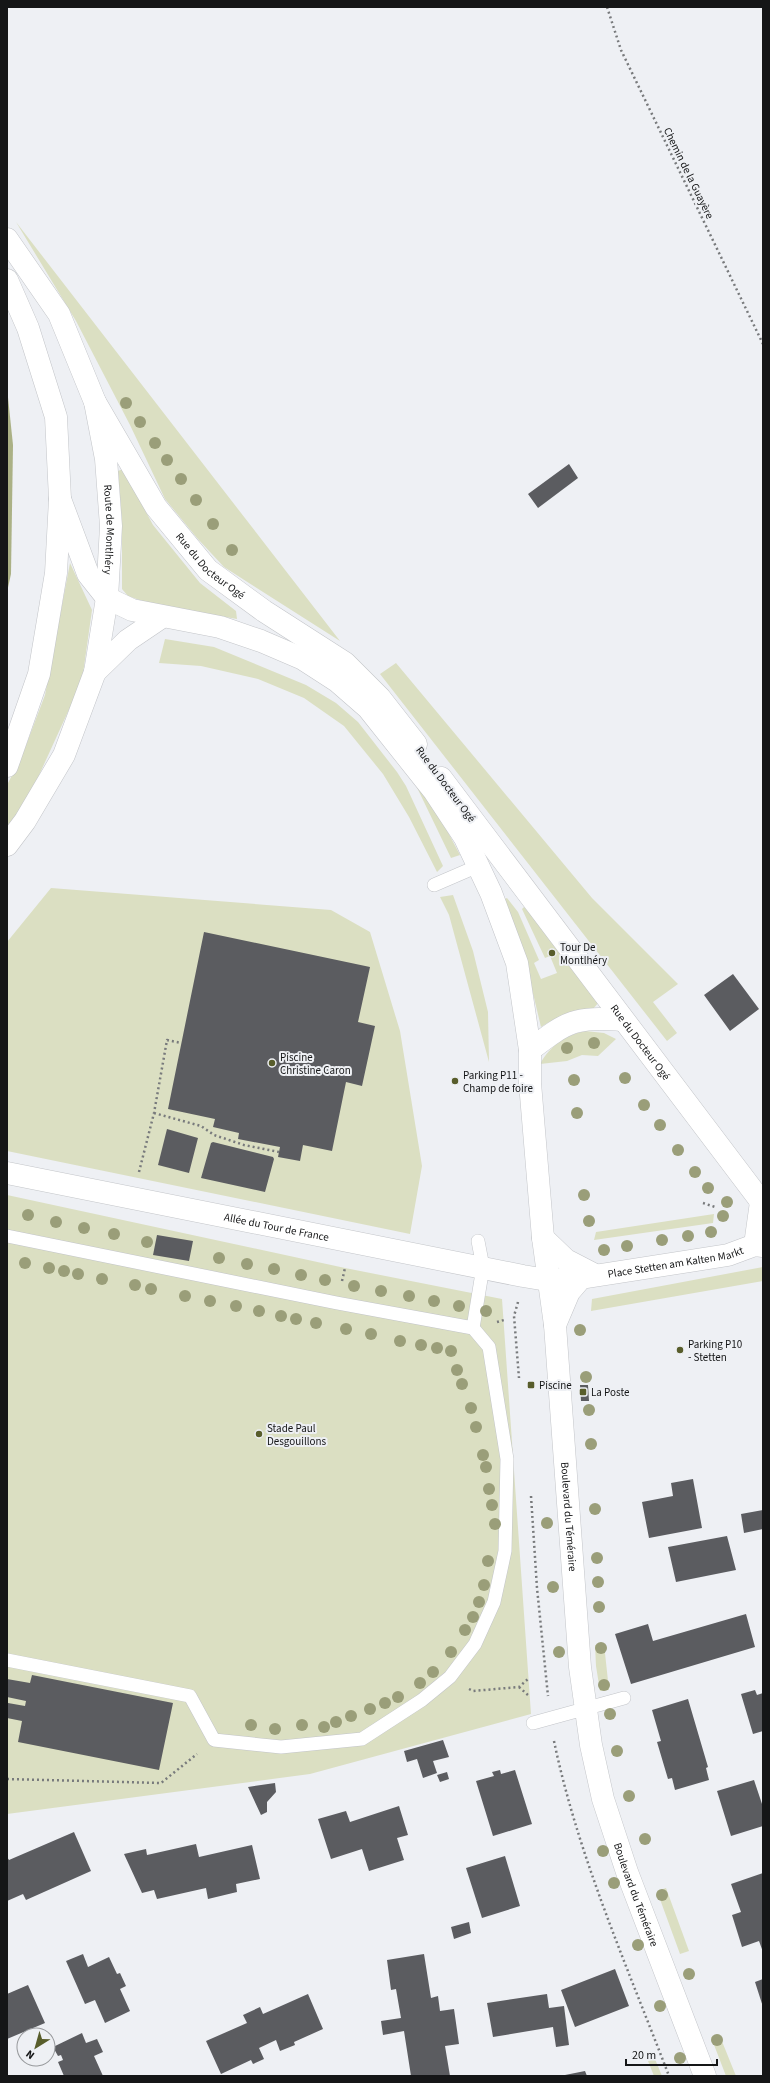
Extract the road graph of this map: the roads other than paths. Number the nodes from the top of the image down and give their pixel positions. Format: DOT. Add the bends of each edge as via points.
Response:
graph roads {
  1 [pos="7,239"];
  2 [pos="7,280"];
  3 [pos="95,402"];
  4 [pos="60,499"];
  5 [pos="107,598"];
  6 [pos="162,617"];
  7 [pos="95,672"];
  8 [pos="7,766"];
  9 [pos="7,844"];
  10 [pos="478,866"];
  11 [pos="434,885"];
  12 [pos="623,1020"];
  13 [pos="530,1050"];
  14 [pos="7,1173"];
  15 [pos="762,1203"];
  16 [pos="7,1236"];
  17 [pos="543,1238"];
  18 [pos="478,1241"];
  19 [pos="759,1246"];
  20 [pos="483,1267"];
  21 [pos="588,1277"];
  22 [pos="547,1280"];
  23 [pos="555,1325"];
  24 [pos="473,1328"];
  25 [pos="7,1660"];
  26 [pos="624,1698"];
  27 [pos="585,1709"];
  28 [pos="534,1723"];
  29 [pos="705,2076"];
  1 -- 3 [label="main road, Route de Montlhéry" via="59,314"];
  2 -- 4 [label="main road" via="28,328 56,417"];
  3 -- 5 [label="main road, Route de Montlhéry" via="106,459 111,526"];
  3 -- 12 [label="main road, Rue du Docteur Ogé" via="156,507 208,570 345,663 380,698"];
  4 -- 5 [label="main road, Rue du Docteur Ogé" via="88,574"];
  4 -- 8 [label="main road" via="56,573 39,674"];
  5 -- 6 [label="main road, Rue du Docteur Ogé" via="132,610"];
  5 -- 7 [label="main road, Route de Montlhéry"];
  6 -- 7 [label="main road" via="128,640"];
  6 -- 10 [label="main road, Rue du Docteur Ogé" via="220,627 261,641 303,658 337,681 368,708 434,791 465,838"];
  7 -- 9 [label="main road, Route de Montlhéry" via="64,755 25,821"];
  10 -- 11 [label="lane"];
  10 -- 13 [label="main road, Rue du Docteur Ogé" via="517,963"];
  12 -- 13 [label="main road" via="592,1018 572,1021"];
  12 -- 15 [label="main road, Rue du Docteur Ogé"];
  13 -- 17 [label="main road" via="530,1083"];
  14 -- 20 [label="main road, Allée du Tour de France"];
  15 -- 19 [label="main road, Place Stetten am Kalten Markt"];
  16 -- 24 [label="lane"];
  17 -- 21 [label="main road, Place Stetten am Kalten Markt"];
  17 -- 22 [label="main road"];
  18 -- 20 [label="lane"];
  19 -- 21 [label="main road, Place Stetten am Kalten Markt" via="728,1255"];
  20 -- 22 [label="main road, Allée du Tour de France"];
  20 -- 24 [label="lane"];
  21 -- 22 [label="main road, Place Stetten am Kalten Markt"];
  21 -- 23 [label="main road, Boulevard du Téméraire" via="569,1292"];
  22 -- 23 [label="main road, Boulevard du Téméraire"];
  23 -- 27 [label="main road, Boulevard du Téméraire"];
  24 -- 25 [label="lane" via="489,1347 507,1459 505,1551 494,1602 475,1644 450,1677 422,1700 362,1739 281,1747 214,1740 190,1696"];
  26 -- 27 [label="lane"];
  27 -- 28 [label="lane"];
  27 -- 29 [label="main road, Boulevard du Téméraire" via="603,1799"];
}
